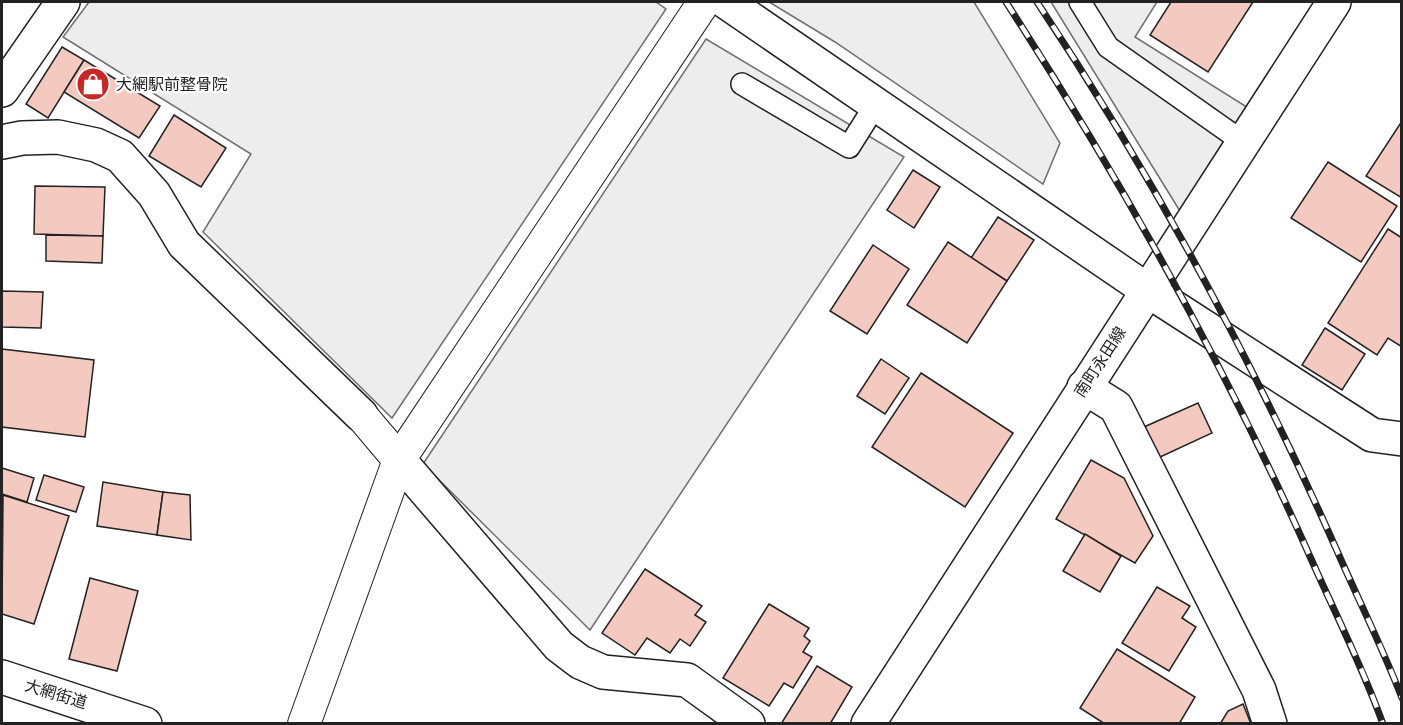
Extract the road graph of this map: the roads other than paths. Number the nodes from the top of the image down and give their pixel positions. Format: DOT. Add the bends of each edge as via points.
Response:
graph roads {
  1 [pos="63,2"];
  2 [pos="704,2"];
  3 [pos="726,2"];
  4 [pos="1080,2"];
  5 [pos="1334,2"];
  6 [pos="742,84"];
  7 [pos="2,90"];
  8 [pos="876,104"];
  9 [pos="2,142"];
  10 [pos="1243,142"];
  11 [pos="1146,290"];
  12 [pos="1084,387"];
  13 [pos="361,415"];
  14 [pos="1401,439"];
  15 [pos="399,460"];
  16 [pos="2,677"];
  17 [pos="145,723"];
  18 [pos="304,723"];
  19 [pos="748,723"];
  20 [pos="868,723"];
  21 [pos="1270,723"];
  1 -- 7 [label="street"];
  2 -- 15 [label="street"];
  3 -- 8 [label="street"];
  4 -- 10 [label="lane" via="1108,47"];
  5 -- 10 [label="street, 南町永田線"];
  6 -- 8 [label="lane" via="849,147"];
  8 -- 11 [label="street"];
  9 -- 13 [label="street" via="58,137 96,145 120,156 154,194 184,244"];
  10 -- 11 [label="street, 南町永田線"];
  11 -- 12 [label="street, 南町永田線"];
  11 -- 14 [label="street" via="1372,435"];
  12 -- 20 [label="street, 南町永田線"];
  12 -- 21 [label="street" via="1116,407 1258,690"];
  13 -- 15 [label="street"];
  15 -- 18 [label="street"];
  15 -- 19 [label="street" via="560,646 580,662 603,672 687,680"];
  16 -- 17 [label="street, 大網街道"];
}
